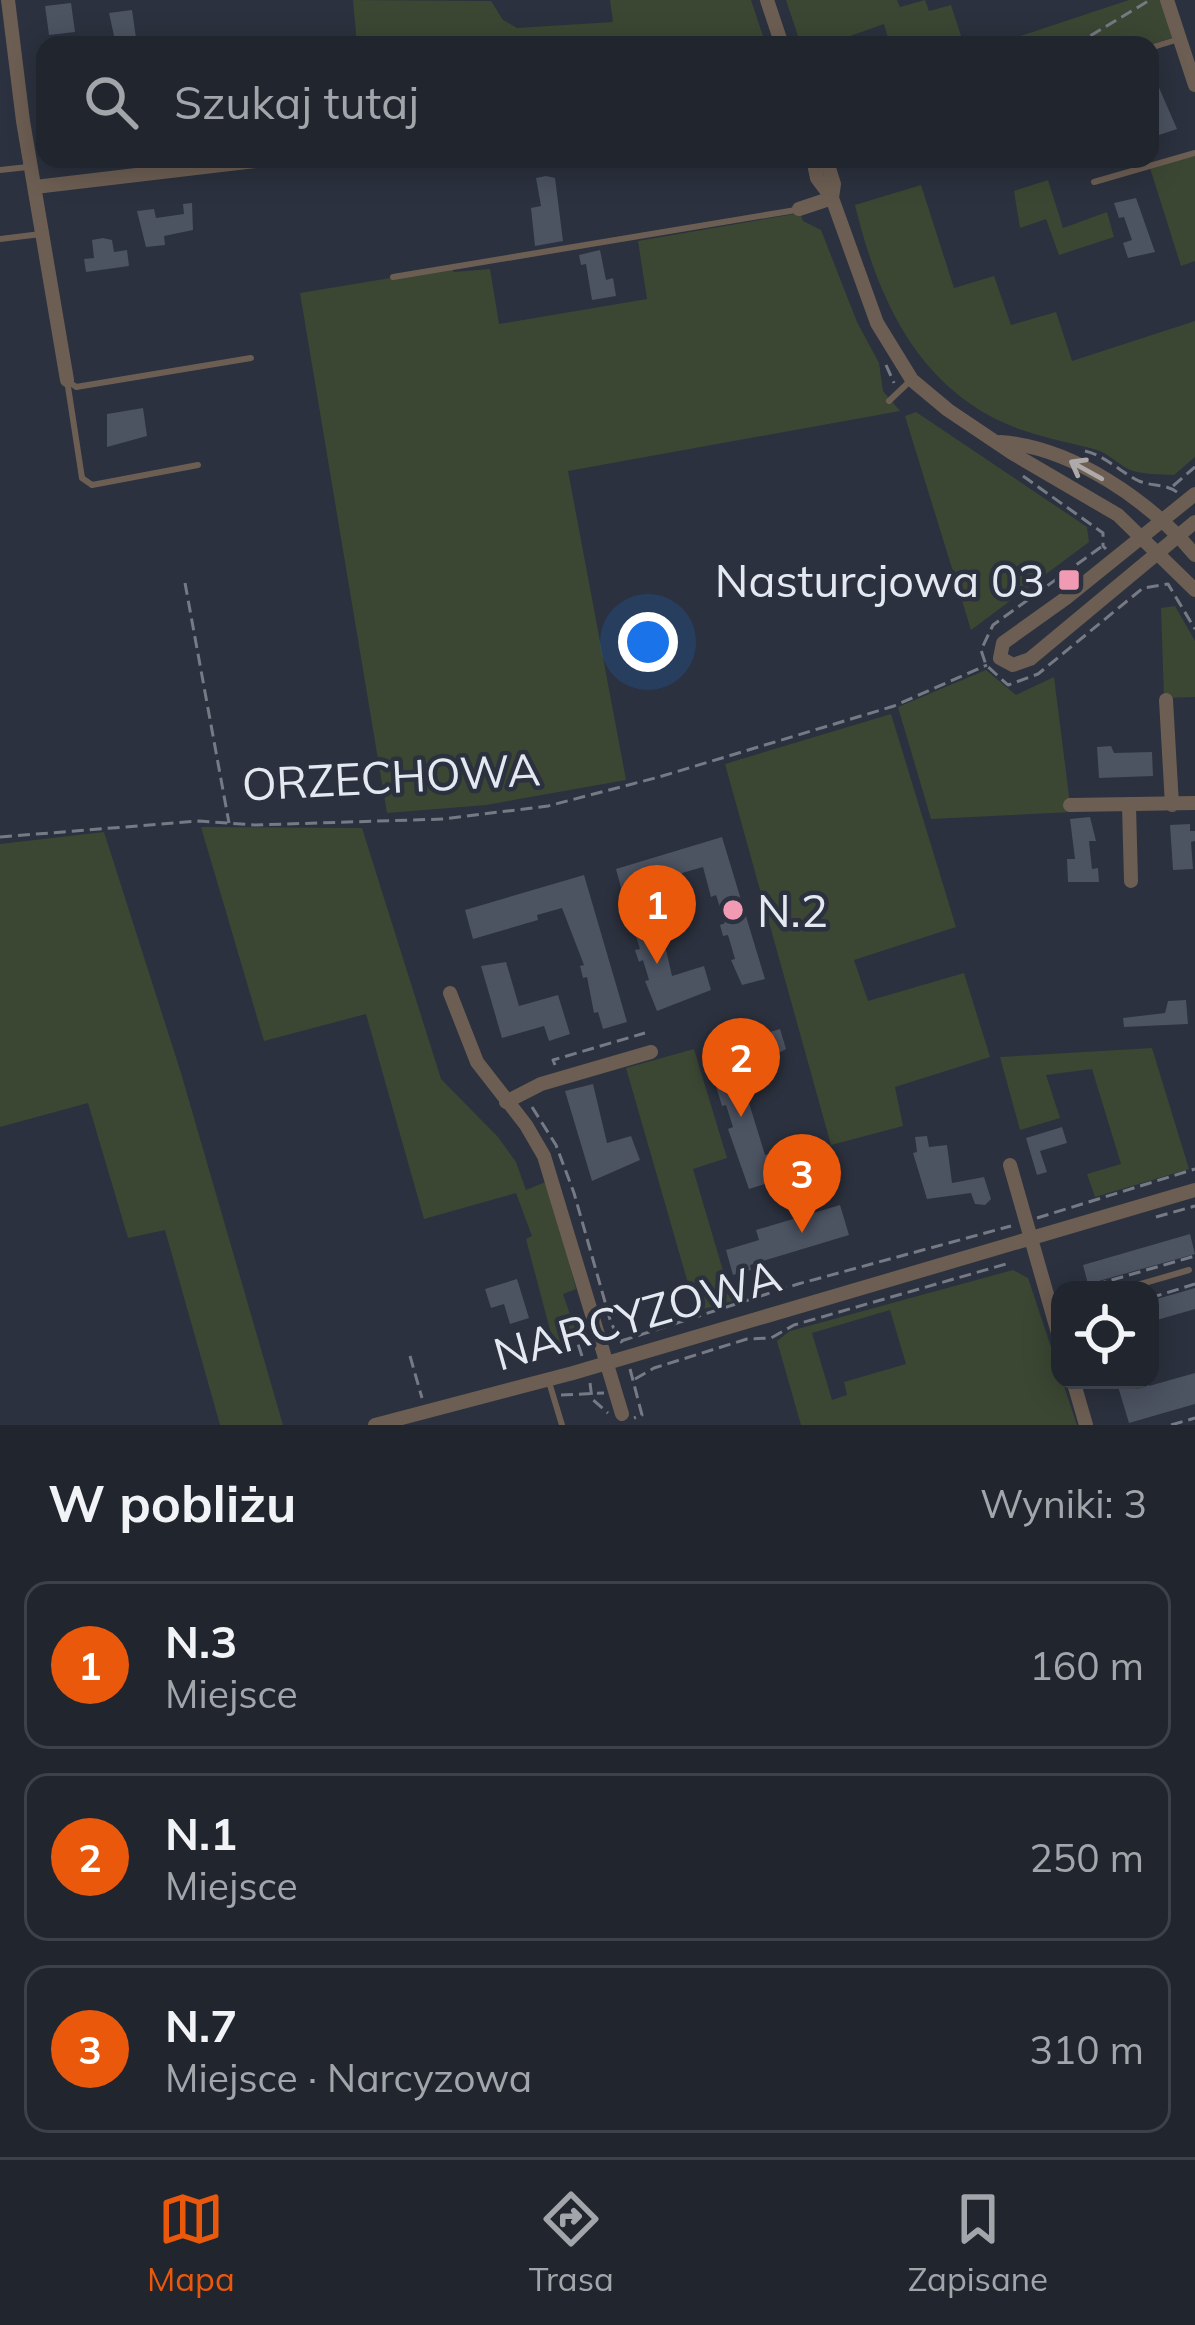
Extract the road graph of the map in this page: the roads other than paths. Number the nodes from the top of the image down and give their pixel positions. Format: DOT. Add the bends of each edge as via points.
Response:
graph roads {
  1 [pos="8,0"];
  2 [pos="767,0"];
  3 [pos="1167,0"];
  4 [pos="779,36"];
  5 [pos="1179,38"];
  6 [pos="1159,45"];
  7 [pos="1195,85"];
  8 [pos="1195,153"];
  9 [pos="1159,163"];
  10 [pos="32,166"];
  11 [pos="196,168"];
  12 [pos="815,168"];
  13 [pos="829,168"];
  14 [pos="1143,168"];
  15 [pos="0,170"];
  16 [pos="1094,182"];
  17 [pos="35,187"];
  18 [pos="832,198"];
  19 [pos="799,209"];
  20 [pos="44,233"];
  21 [pos="0,239"];
  22 [pos="393,277"];
  23 [pos="251,358"];
  24 [pos="67,380"];
  25 [pos="912,380"];
  26 [pos="889,400"];
  27 [pos="1000,442"];
  28 [pos="198,465"];
  29 [pos="1190,498"];
  30 [pos="1161,521"];
  31 [pos="1195,522"];
  32 [pos="1142,535"];
  33 [pos="1177,536"];
  34 [pos="1158,551"];
  35 [pos="1195,555"];
  36 [pos="1195,590"];
  37 [pos="1166,700"];
  38 [pos="1195,803"];
  39 [pos="1070,805"];
  40 [pos="1172,805"];
  41 [pos="1129,806"];
  42 [pos="1131,881"];
  43 [pos="450,993"];
  44 [pos="651,1052"];
  45 [pos="506,1102"];
  46 [pos="1010,1165"];
  47 [pos="1195,1190"];
  48 [pos="1029,1238"];
  49 [pos="1190,1270"];
  50 [pos="1152,1281"];
  51 [pos="1051,1298"];
  52 [pos="605,1364"];
  53 [pos="548,1377"];
  54 [pos="1075,1389"];
  55 [pos="622,1414"];
  56 [pos="375,1425"];
  57 [pos="562,1425"];
  58 [pos="1086,1425"];
  1 -- 10 [label="street"];
  2 -- 4 [label="street"];
  3 -- 5 [label="street"];
  5 -- 6 [label="lane"];
  5 -- 7 [label="street"];
  8 -- 9 [label="lane"];
  10 -- 15 [label="lane"];
  10 -- 17 [label="street"];
  11 -- 17 [label="street"];
  12 -- 18 [label="street"];
  13 -- 18 [label="street"];
  14 -- 16 [label="lane"];
  17 -- 20 [label="street"];
  18 -- 19 [label="street"];
  18 -- 25 [label="street" via="871,311"];
  19 -- 22 [label="lane"];
  20 -- 21 [label="lane"];
  20 -- 24 [label="street"];
  23 -- 24 [label="lane" via="76,387"];
  24 -- 28 [label="lane" via="82,478 92,484"];
  25 -- 26 [label="lane"];
  25 -- 27 [label="street"];
  30 -- 27 [label="street, one-way" via="1065,459"];
  27 -- 32 [label="street"];
  29 -- 30 [label="street"];
  30 -- 32 [label="street"];
  30 -- 33 [label="street"];
  31 -- 33 [label="street"];
  32 -- 34 [label="street"];
  32 -- 34 [label="street" via="1010,638 999,650 1006,663 1024,662"];
  33 -- 34 [label="street"];
  33 -- 35 [label="street"];
  34 -- 36 [label="street"];
  37 -- 40 [label="street"];
  38 -- 40 [label="street"];
  39 -- 41 [label="street"];
  40 -- 41 [label="street"];
  41 -- 42 [label="street"];
  43 -- 45 [label="street" via="477,1062"];
  44 -- 45 [label="street"];
  45 -- 52 [label="street" via="544,1156"];
  46 -- 48 [label="street"];
  47 -- 48 [label="street, NARCYZOWA"];
  48 -- 51 [label="street"];
  48 -- 52 [label="street, NARCYZOWA"];
  49 -- 50 [label="lane"];
  52 -- 53 [label="street, NARCYZOWA"];
  52 -- 55 [label="street"];
  53 -- 56 [label="street, NARCYZOWA"];
  53 -- 57 [label="lane"];
  54 -- 58 [label="street"];
}
